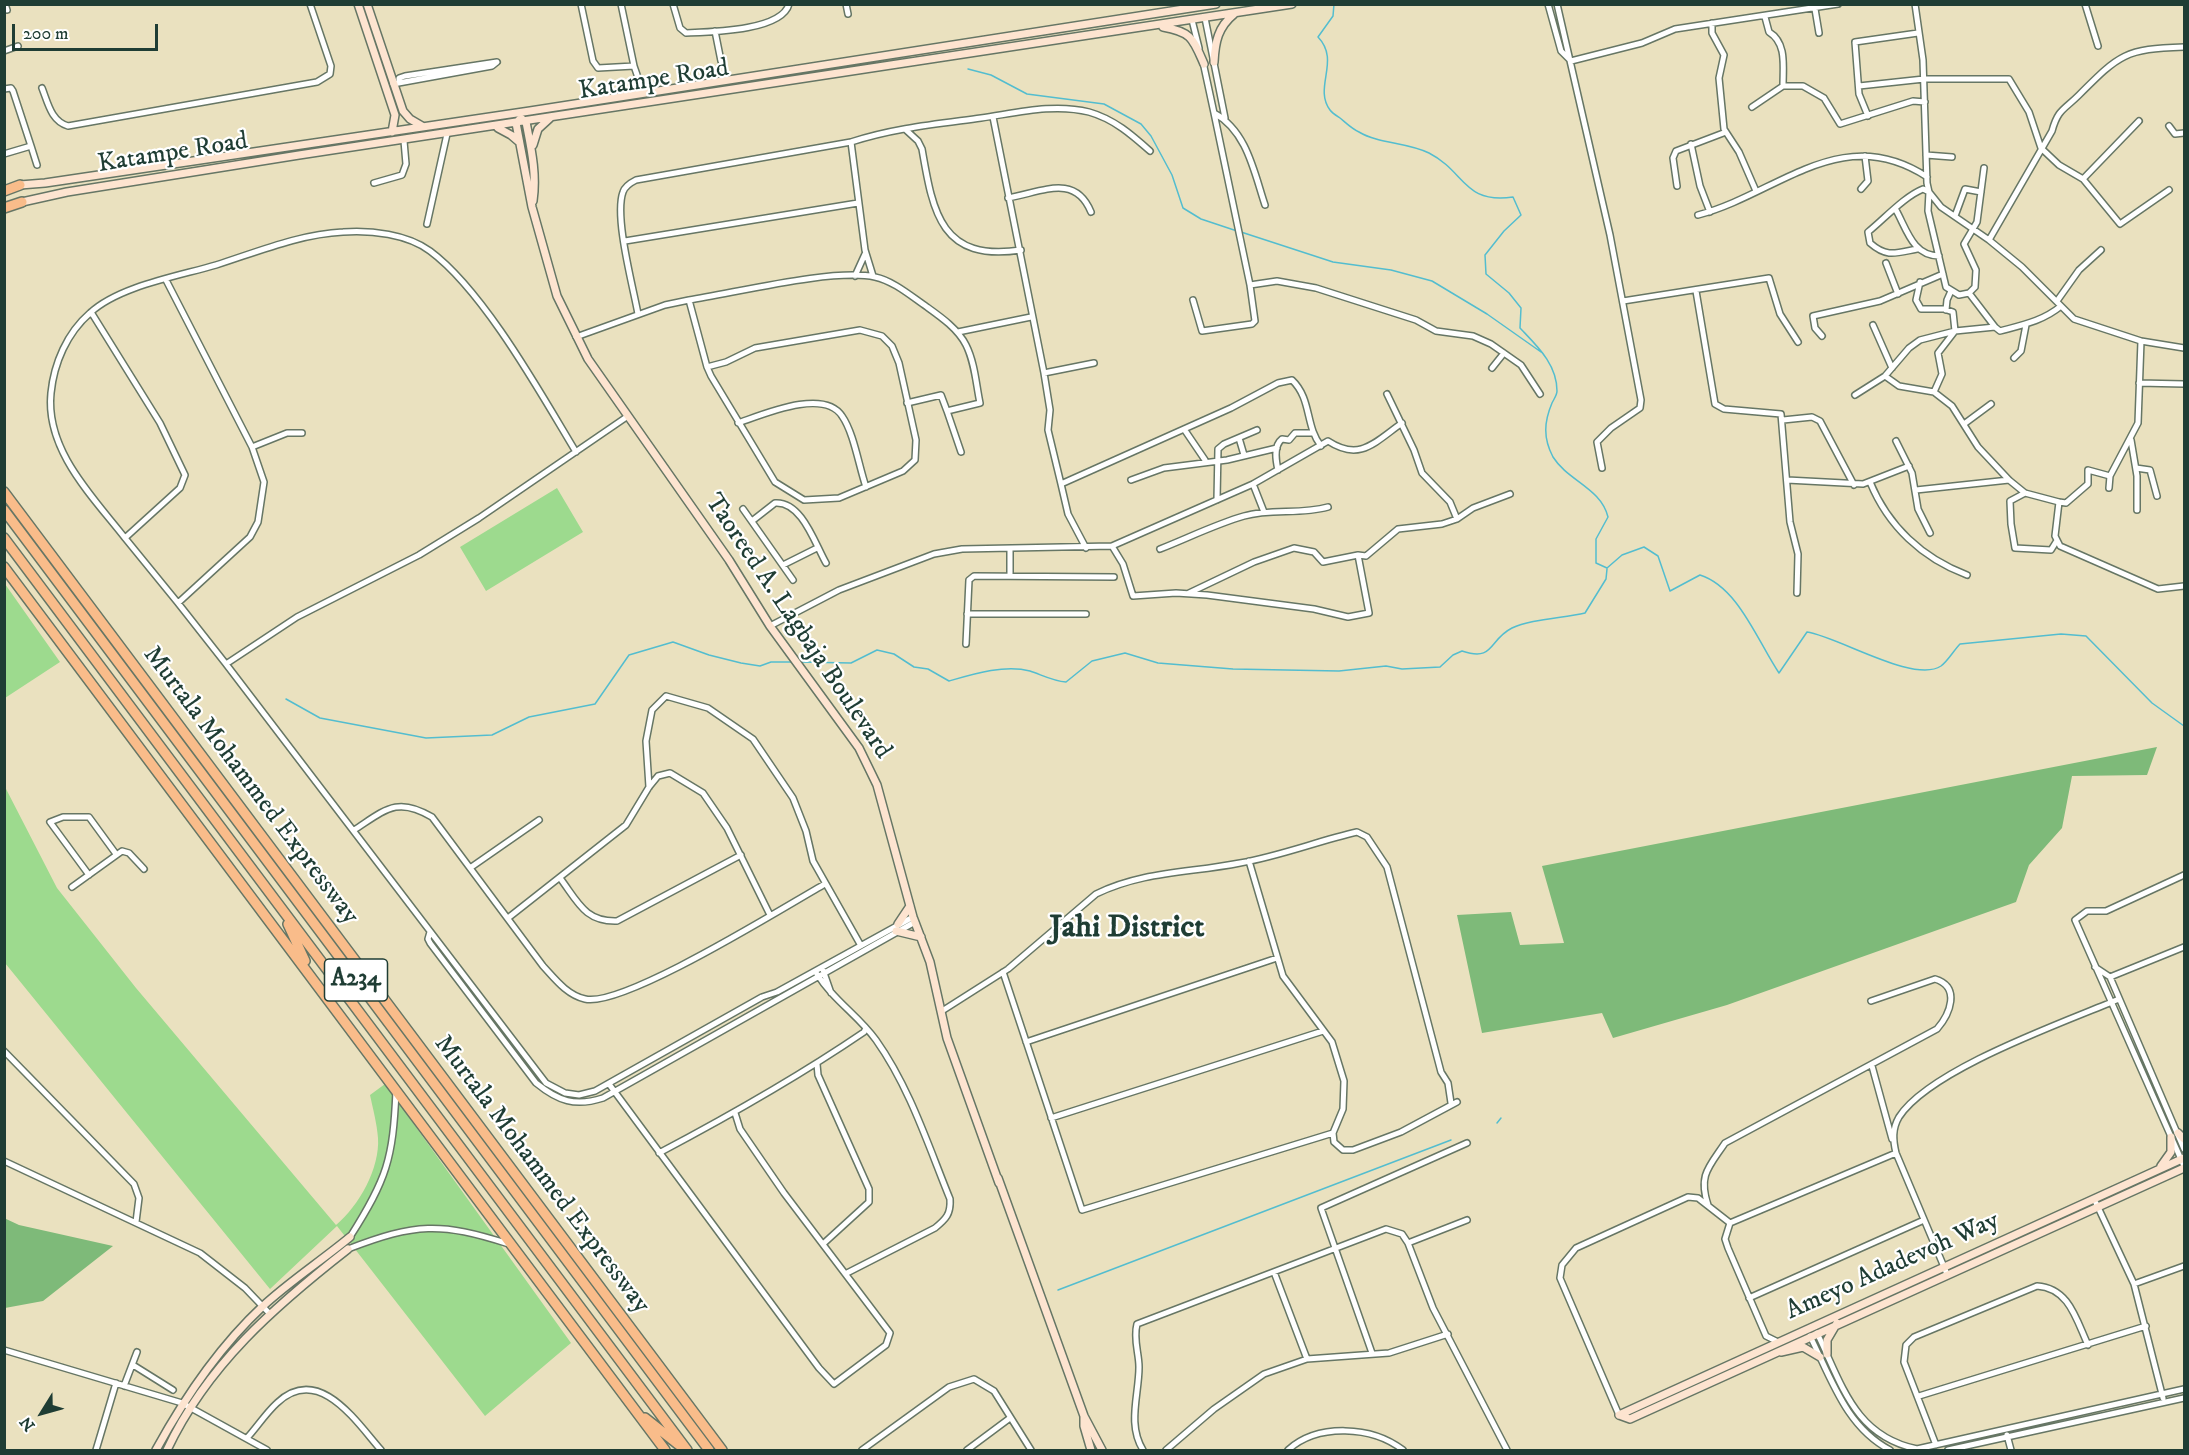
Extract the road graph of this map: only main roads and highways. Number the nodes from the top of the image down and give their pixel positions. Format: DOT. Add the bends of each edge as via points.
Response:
graph roads {
  1 [pos="4,186"];
  2 [pos="4,191"];
  3 [pos="22,202"];
  4 [pos="4,206"];
  5 [pos="4,492"];
  6 [pos="4,510"];
  7 [pos="4,538"];
  8 [pos="4,567"];
  9 [pos="222,799"];
  10 [pos="206,809"];
  11 [pos="239,824"];
  12 [pos="222,831"];
  13 [pos="281,908"];
  14 [pos="312,978"];
  15 [pos="664,1391"];
  16 [pos="634,1409"];
  17 [pos="710,1434"];
  18 [pos="665,1450"];
  19 [pos="686,1450"];
  20 [pos="709,1450"];
  21 [pos="722,1450"];
  1 -- 2 [label="highway" via="20,184"];
  3 -- 4 [label="highway"];
  5 -- 17 [label="highway, Murtala Mohammed Expressway"];
  6 -- 9 [label="highway, Murtala Mohammed Expressway / A234"];
  7 -- 10 [label="highway, Murtala Mohammed Expressway / A234"];
  8 -- 14 [label="highway"];
  9 -- 10 [label="highway" via="216,807"];
  9 -- 11 [label="highway, Murtala Mohammed Expressway / A234"];
  10 -- 12 [label="highway, Murtala Mohammed Expressway / A234"];
  11 -- 12 [label="highway" via="228,823"];
  11 -- 15 [label="highway, Murtala Mohammed Expressway / A234"];
  12 -- 13 [label="highway, Murtala Mohammed Expressway / A234"];
  13 -- 14 [label="highway"];
  13 -- 19 [label="highway, Murtala Mohammed Expressway / A234"];
  14 -- 16 [label="highway"];
  15 -- 17 [label="highway"];
  15 -- 20 [label="highway, Murtala Mohammed Expressway / A234"];
  16 -- 18 [label="highway"];
  16 -- 19 [label="highway"];
  17 -- 21 [label="highway, Murtala Mohammed Expressway"];
}
